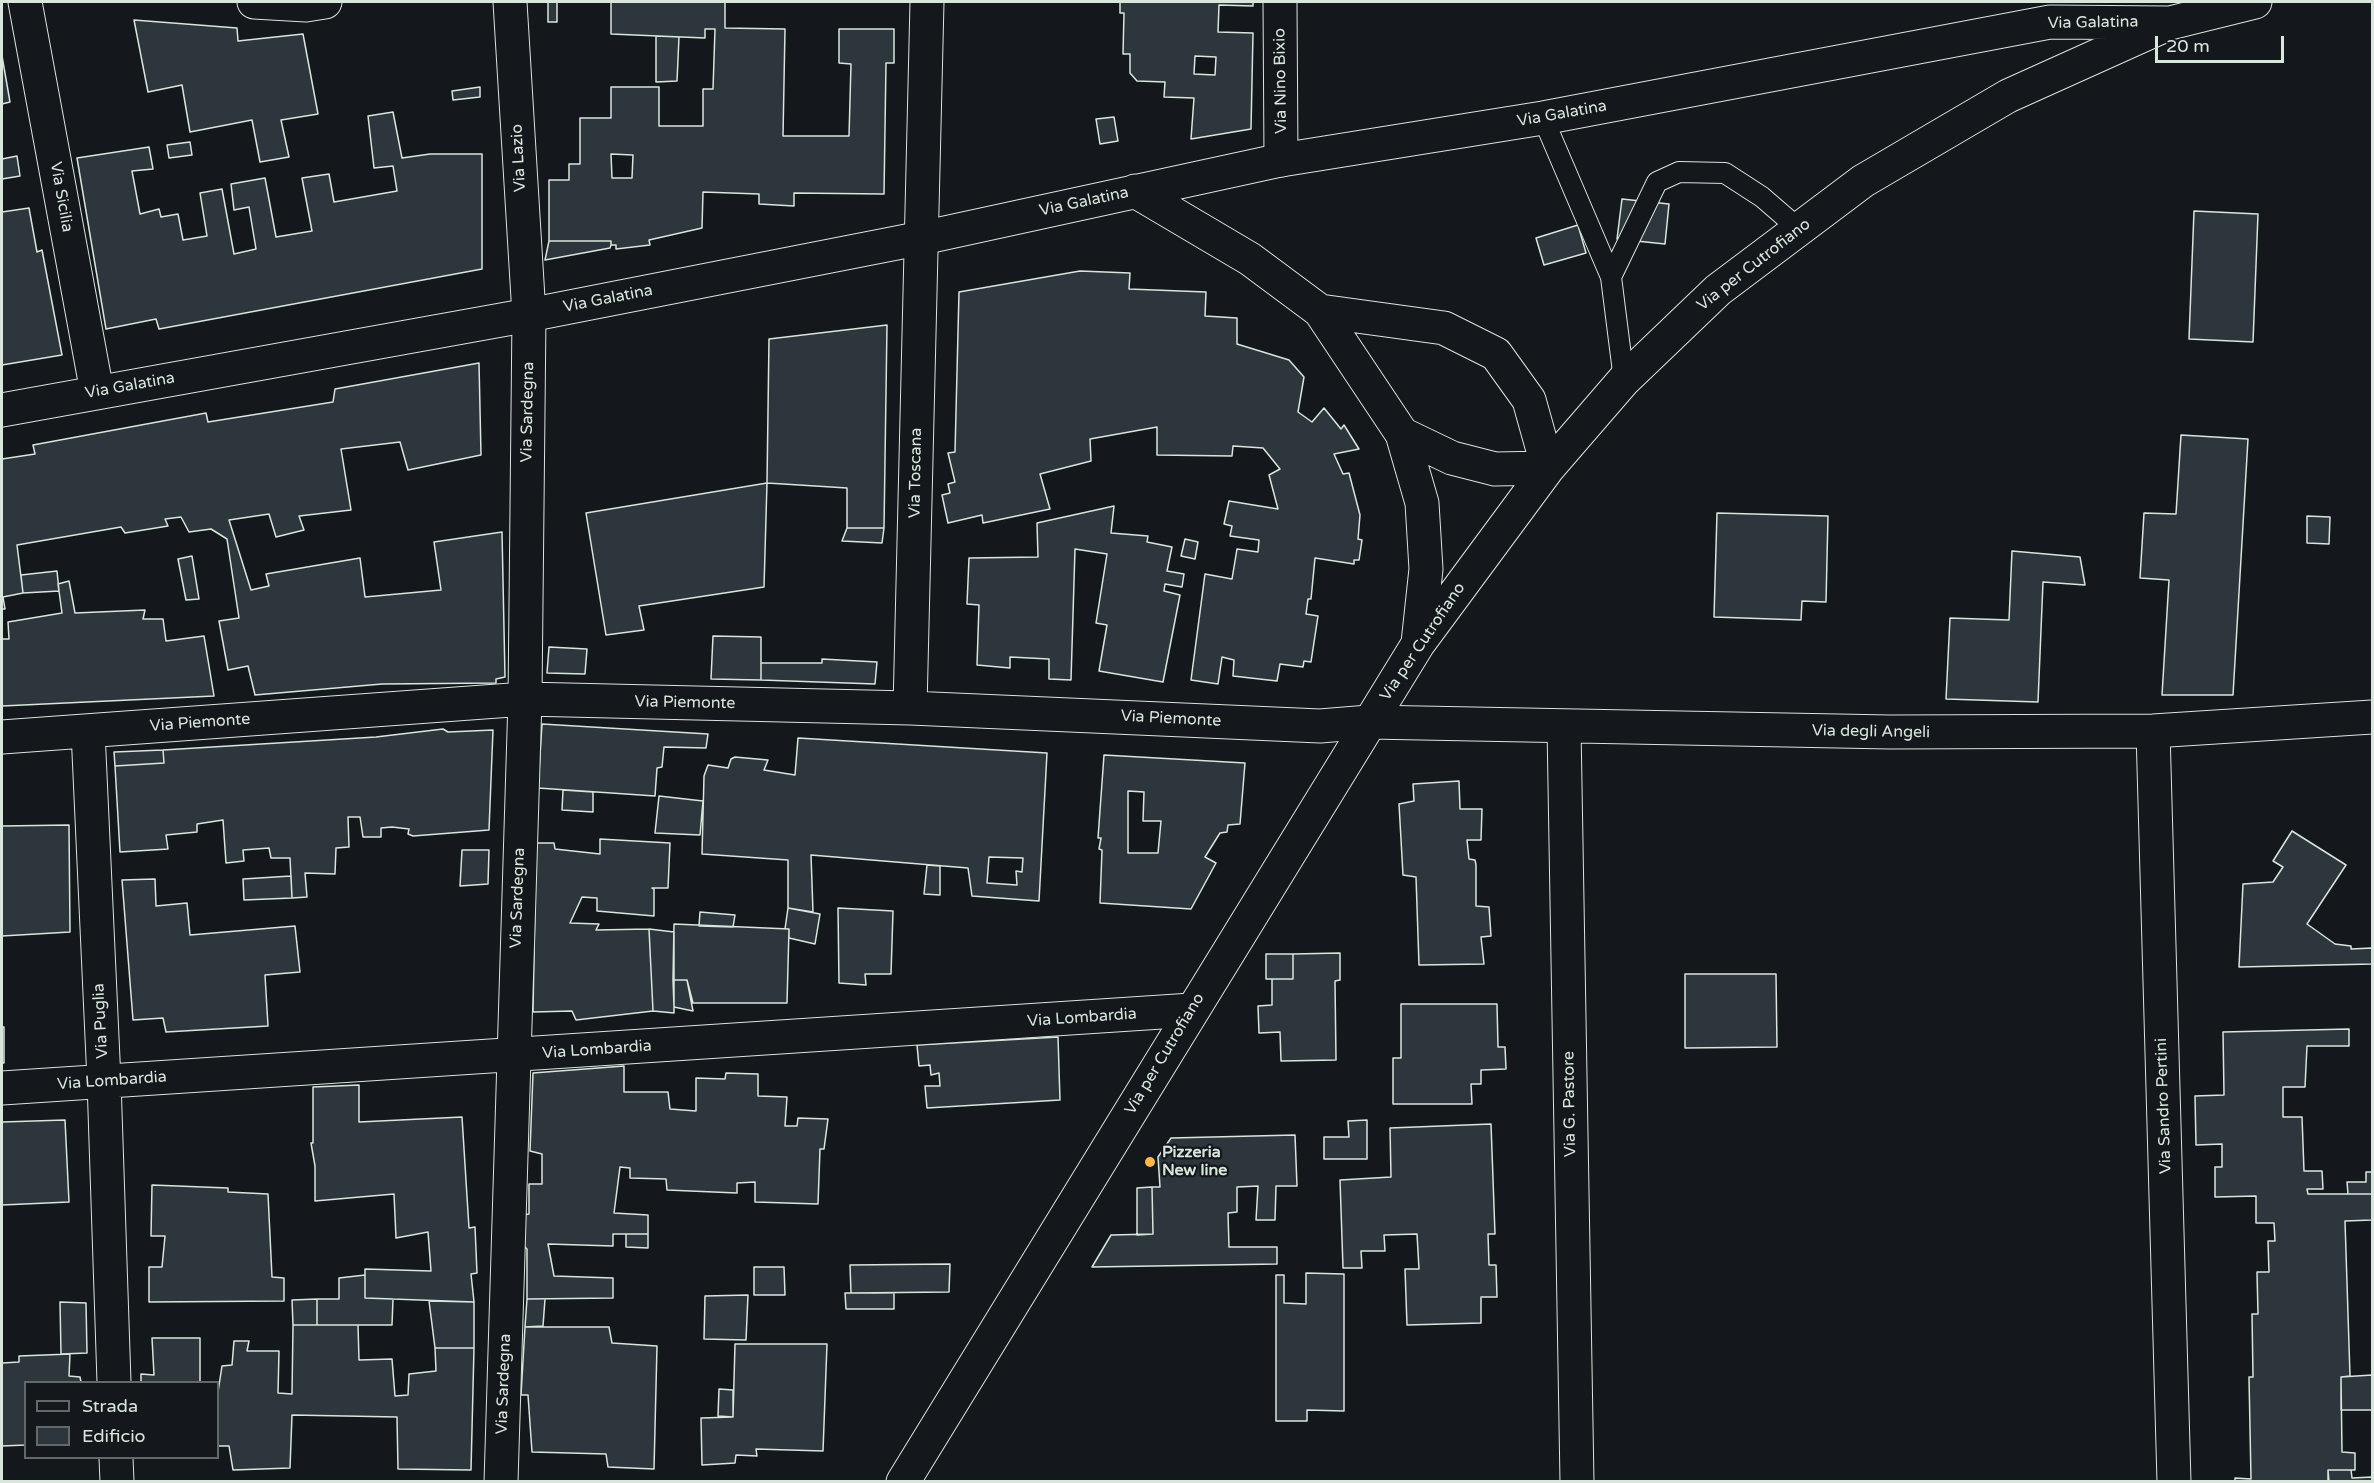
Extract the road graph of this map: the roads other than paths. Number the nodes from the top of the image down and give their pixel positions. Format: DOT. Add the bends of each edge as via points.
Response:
graph roads {
  1 [pos="25,2"];
  2 [pos="254,2"];
  3 [pos="325,2"];
  4 [pos="510,2"];
  5 [pos="927,2"];
  6 [pos="1280,2"];
  7 [pos="2255,2"];
  8 [pos="2170,23"];
  9 [pos="1543,118"];
  10 [pos="1281,160"];
  11 [pos="1135,191"];
  12 [pos="1799,229"];
  13 [pos="922,238"];
  14 [pos="1611,277"];
  15 [pos="1320,311"];
  16 [pos="529,315"];
  17 [pos="1624,380"];
  18 [pos="97,392"];
  19 [pos="2,410"];
  20 [pos="1402,434"];
  21 [pos="1548,468"];
  22 [pos="1418,644"];
  23 [pos="525,699"];
  24 [pos="910,708"];
  25 [pos="2373,717"];
  26 [pos="1369,722"];
  27 [pos="1564,727"];
  28 [pos="88,731"];
  29 [pos="2153,731"];
  30 [pos="2,737"];
  31 [pos="1192,1010"];
  32 [pos="513,1056"];
  33 [pos="104,1081"];
  34 [pos="2,1088"];
  35 [pos="114,1381"];
  36 [pos="116,1459"];
  37 [pos="117,1482"];
  38 [pos="501,1482"];
  39 [pos="903,1482"];
  40 [pos="1577,1482"];
  41 [pos="2174,1482"];
  1 -- 18 [label="street, Via Sicilia"];
  2 -- 3 [label="street"];
  4 -- 16 [label="street, Via Lazio"];
  5 -- 13 [label="street, Via Toscana"];
  6 -- 10 [label="street, Via Nino Bixio"];
  7 -- 8 [label="street"];
  8 -- 9 [label="street, Via Galatina" via="2050,22"];
  8 -- 12 [label="street, Via per Cutrofiano" via="2008,96 1863,181"];
  9 -- 10 [label="street, Via Galatina"];
  9 -- 14 [label="lane"];
  10 -- 11 [label="street, Via Galatina"];
  11 -- 13 [label="street, Via Galatina"];
  11 -- 15 [label="street" via="1250,259"];
  12 -- 14 [label="lane" via="1762,197 1725,173 1679,172 1657,183"];
  12 -- 17 [label="street, Via per Cutrofiano" via="1718,290"];
  13 -- 16 [label="street, Via Galatina"];
  13 -- 24 [label="street, Via Toscana"];
  14 -- 17 [label="lane"];
  15 -- 20 [label="street"];
  15 -- 21 [label="street" via="1444,328 1496,354 1529,400"];
  16 -- 18 [label="street, Via Galatina"];
  16 -- 23 [label="street, Via Sardegna"];
  17 -- 21 [label="street, Via per Cutrofiano"];
  18 -- 19 [label="street, Via Galatina"];
  20 -- 21 [label="street" via="1452,458 1495,470"];
  20 -- 22 [label="street" via="1422,503 1426,569"];
  21 -- 22 [label="street, Via per Cutrofiano"];
  22 -- 26 [label="street, Via per Cutrofiano"];
  23 -- 24 [label="street, Via Piemonte"];
  23 -- 28 [label="street, Via Piemonte"];
  23 -- 32 [label="street, Via Sardegna"];
  24 -- 26 [label="street, Via Piemonte" via="1320,726"];
  25 -- 29 [label="street, Via degli Angeli"];
  26 -- 27 [label="street, Via degli Angeli"];
  26 -- 31 [label="street, Via per Cutrofiano"];
  27 -- 29 [label="street, Via degli Angeli"];
  27 -- 40 [label="street, Via G. Pastore"];
  28 -- 30 [label="street, Via Piemonte"];
  28 -- 33 [label="street, Via Puglia"];
  29 -- 41 [label="street, Via Sandro Pertini"];
  31 -- 32 [label="street, Via Lombardia"];
  31 -- 39 [label="street, Via per Cutrofiano"];
  32 -- 33 [label="street, Via Lombardia"];
  32 -- 38 [label="street, Via Sardegna"];
  33 -- 34 [label="street, Via Lombardia"];
  33 -- 35 [label="street, Via Puglia"];
  36 -- 37 [label="street"];
}
